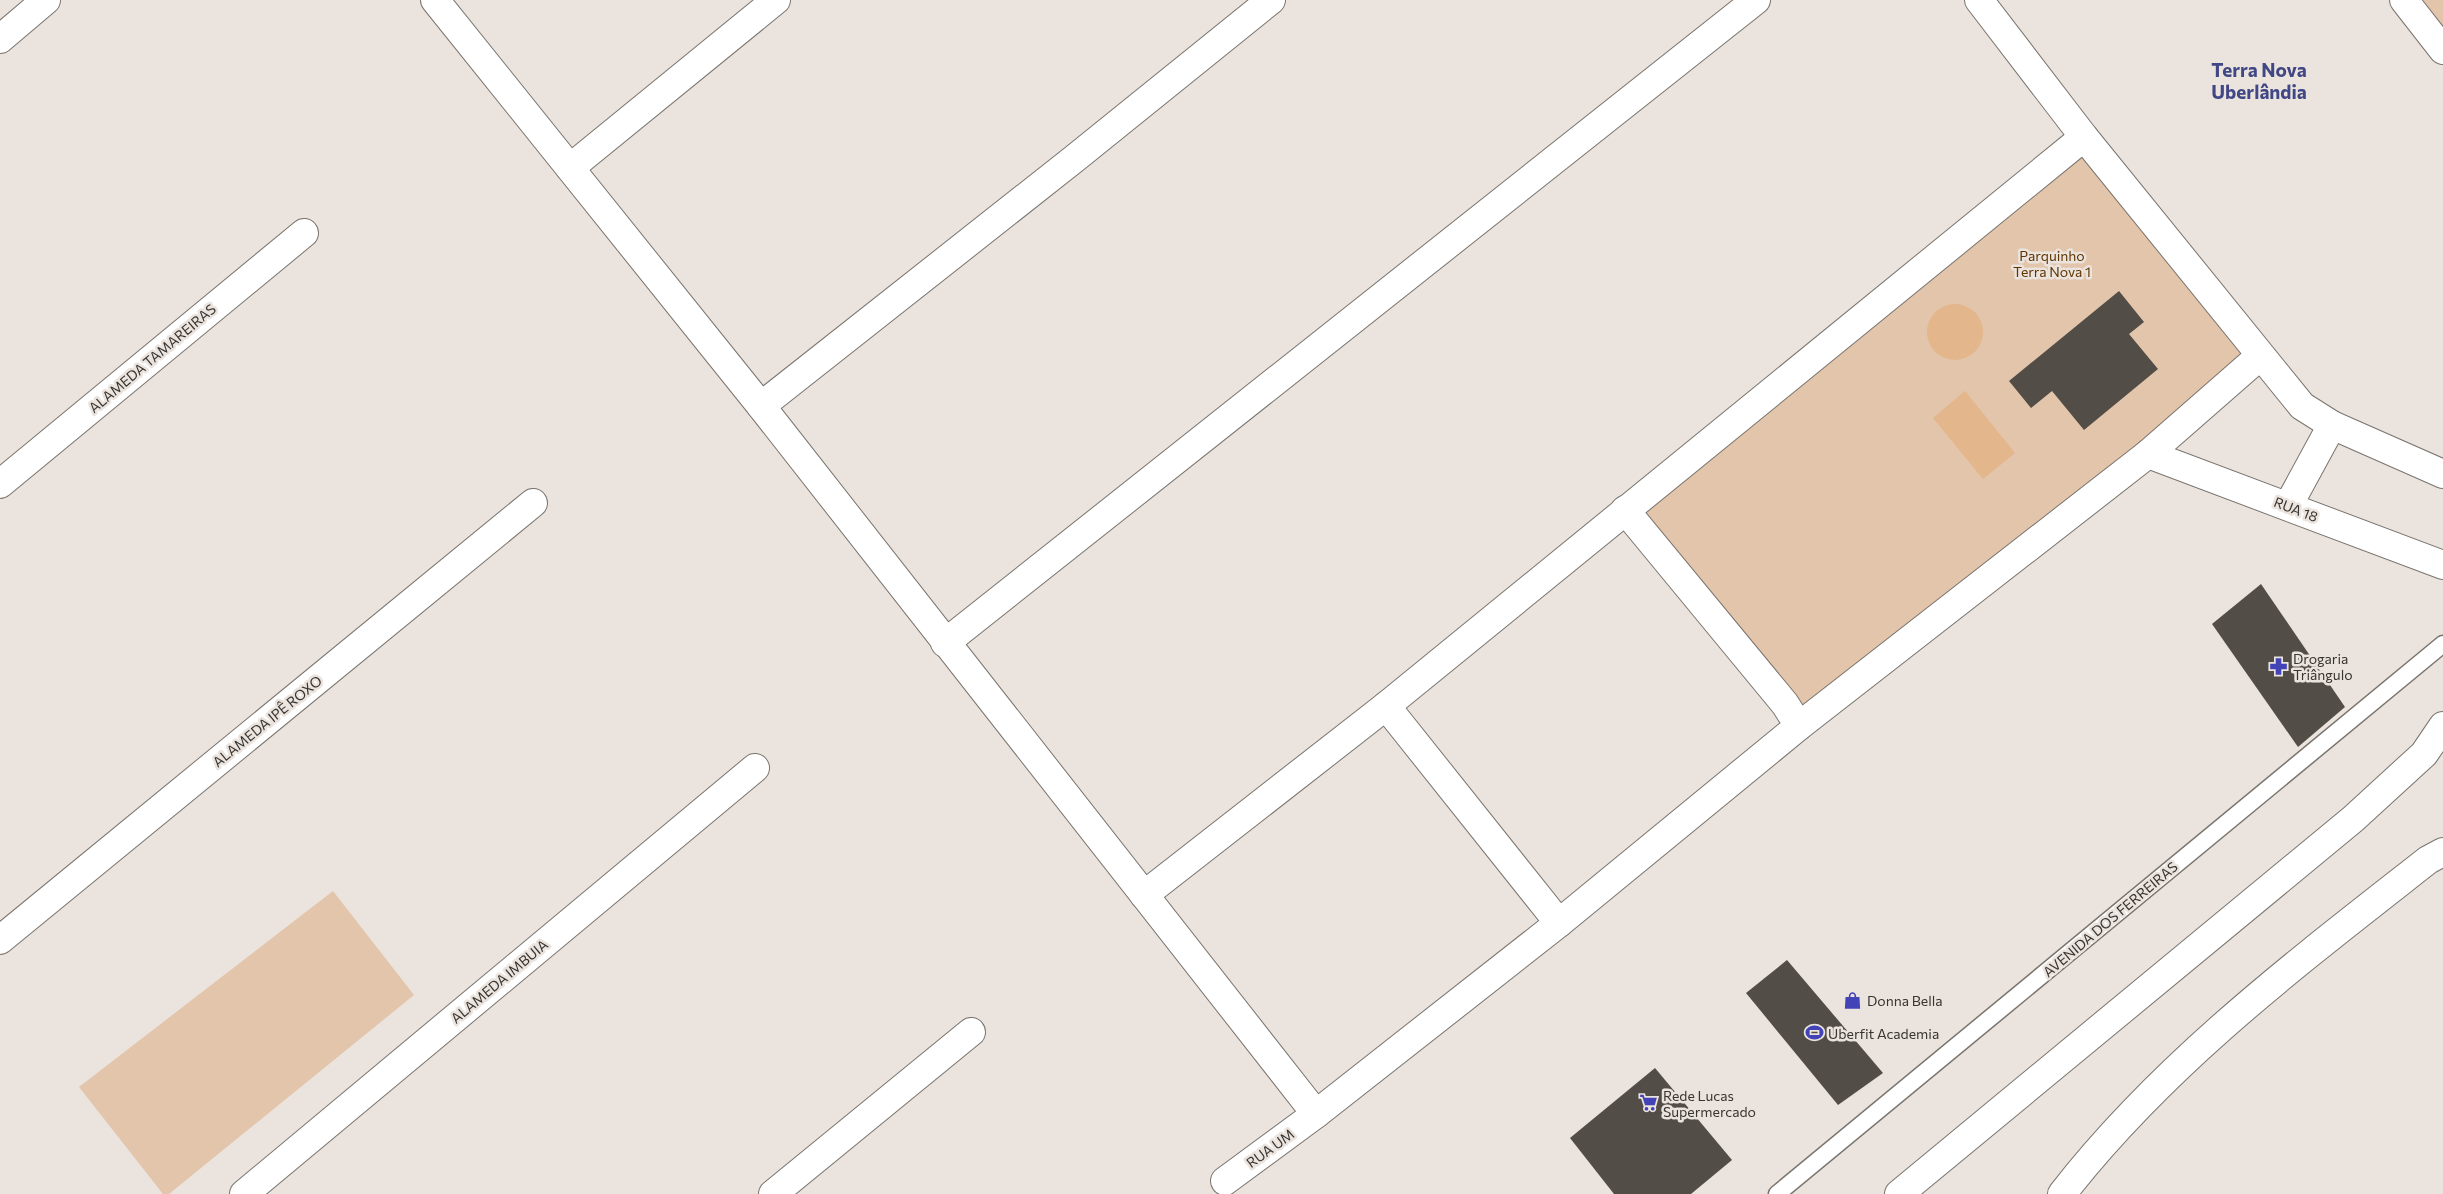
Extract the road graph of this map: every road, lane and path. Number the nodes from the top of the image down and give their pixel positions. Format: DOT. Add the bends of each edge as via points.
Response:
graph roads {
  1 [pos="46,0"];
  2 [pos="435,0"];
  3 [pos="776,0"];
  4 [pos="1271,0"];
  5 [pos="1756,0"];
  6 [pos="1980,0"];
  7 [pos="2404,0"];
  8 [pos="0,39"];
  9 [pos="2443,50"];
  10 [pos="2084,137"];
  11 [pos="570,168"];
  12 [pos="304,233"];
  13 [pos="2260,356"];
  14 [pos="761,406"];
  15 [pos="2332,426"];
  16 [pos="2148,454"];
  17 [pos="2443,474"];
  18 [pos="0,484"];
  19 [pos="533,503"];
  20 [pos="2288,506"];
  21 [pos="1625,510"];
  22 [pos="2443,565"];
  23 [pos="945,643"];
  24 [pos="2443,644"];
  25 [pos="1386,706"];
  26 [pos="1799,726"];
  27 [pos="2443,726"];
  28 [pos="755,768"];
  29 [pos="2443,852"];
  30 [pos="1144,895"];
  31 [pos="1559,924"];
  32 [pos="0,940"];
  33 [pos="971,1032"];
  34 [pos="1316,1114"];
  35 [pos="1225,1181"];
  36 [pos="244,1194"];
  37 [pos="773,1194"];
  38 [pos="1778,1194"];
  39 [pos="1899,1194"];
  40 [pos="2062,1194"];
  1 -- 8 [label="street"];
  2 -- 11 [label="street"];
  3 -- 11 [label="street"];
  4 -- 14 [label="street"];
  5 -- 23 [label="street"];
  6 -- 10 [label="street"];
  7 -- 9 [label="street"];
  10 -- 13 [label="street"];
  10 -- 21 [label="street"];
  11 -- 14 [label="street"];
  12 -- 18 [label="street, ALAMEDA TAMAREIRAS"];
  13 -- 15 [label="street" via="2302,406"];
  13 -- 16 [label="street, RUA UM"];
  14 -- 23 [label="street"];
  15 -- 17 [label="street"];
  15 -- 20 [label="street"];
  16 -- 20 [label="street, RUA 18"];
  16 -- 26 [label="street, RUA UM"];
  19 -- 32 [label="street, ALAMEDA IPÊ ROXO"];
  20 -- 22 [label="street, RUA 18"];
  21 -- 25 [label="street"];
  21 -- 26 [label="street" via="1785,704"];
  23 -- 30 [label="street"];
  24 -- 38 [label="lane, AVENIDA DOS FERREIRAS"];
  25 -- 30 [label="street"];
  25 -- 31 [label="street"];
  26 -- 31 [label="street, RUA UM"];
  27 -- 39 [label="street" via="2424,754 2353,819"];
  28 -- 36 [label="street, ALAMEDA IMBUIA"];
  29 -- 40 [label="street" via="2428,860 2283,973 2149,1094"];
  30 -- 34 [label="street"];
  31 -- 34 [label="street, RUA UM"];
  33 -- 37 [label="street"];
  34 -- 35 [label="street, RUA UM"];
}
